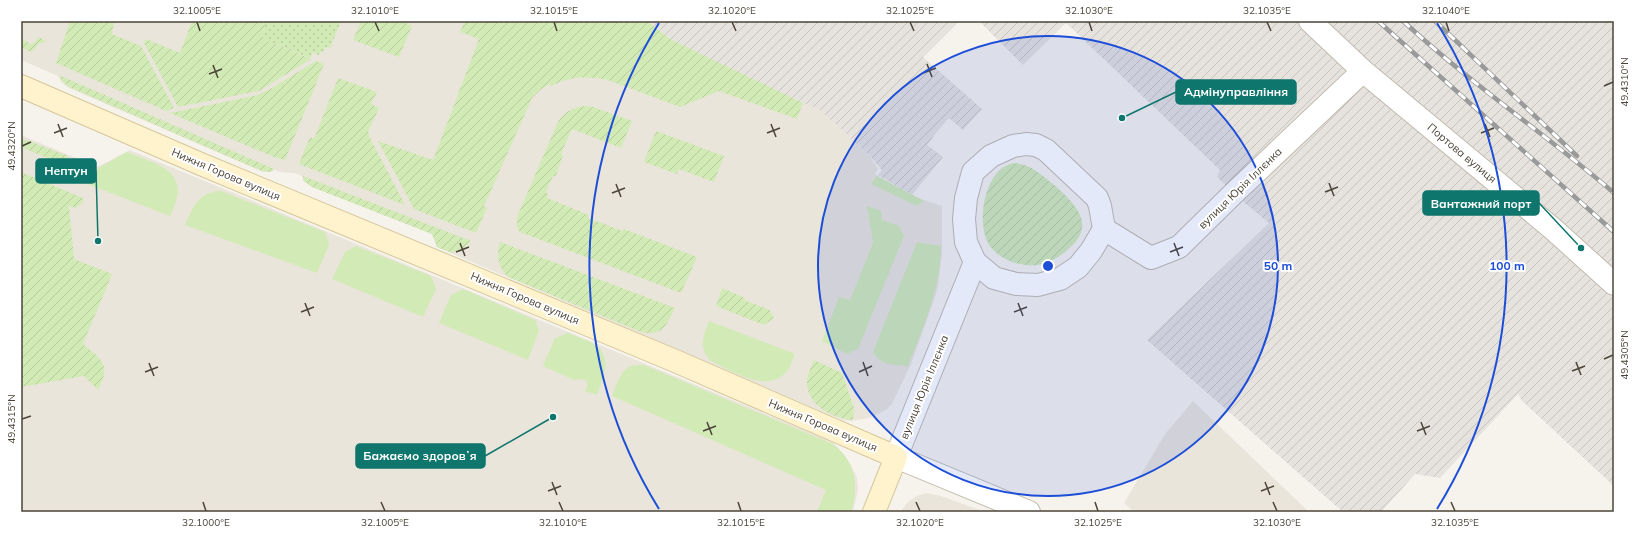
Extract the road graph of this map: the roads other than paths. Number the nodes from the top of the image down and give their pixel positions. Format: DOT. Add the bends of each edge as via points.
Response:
graph roads {
  1 [pos="1310,21"];
  2 [pos="1363,71"];
  3 [pos="21,86"];
  4 [pos="1104,229"];
  5 [pos="975,262"];
  6 [pos="1614,284"];
  7 [pos="896,457"];
  8 [pos="874,512"];
  9 [pos="1029,512"];
  1 -- 2 [label="street, Портова вулиця"];
  2 -- 4 [label="street, вулиця Юрія Іллєнка" via="1179,247 1151,258"];
  2 -- 6 [label="street, Портова вулиця" via="1553,229"];
  3 -- 7 [label="street, Нижня Горова вулиця" via="196,162 673,360"];
  4 -- 5 [label="street" via="1092,251 1078,267 1060,279 1038,285 1016,284 994,278"];
  4 -- 5 [label="street" via="1097,198 1046,150 1036,145 1013,146 991,156 973,172 964,219 966,242"];
  5 -- 7 [label="street, вулиця Юрія Іллєнка"];
  7 -- 8 [label="street, вулиця Юрія Іллєнка"];
  7 -- 9 [label="street, Нижня Горова вулиця"];
}
